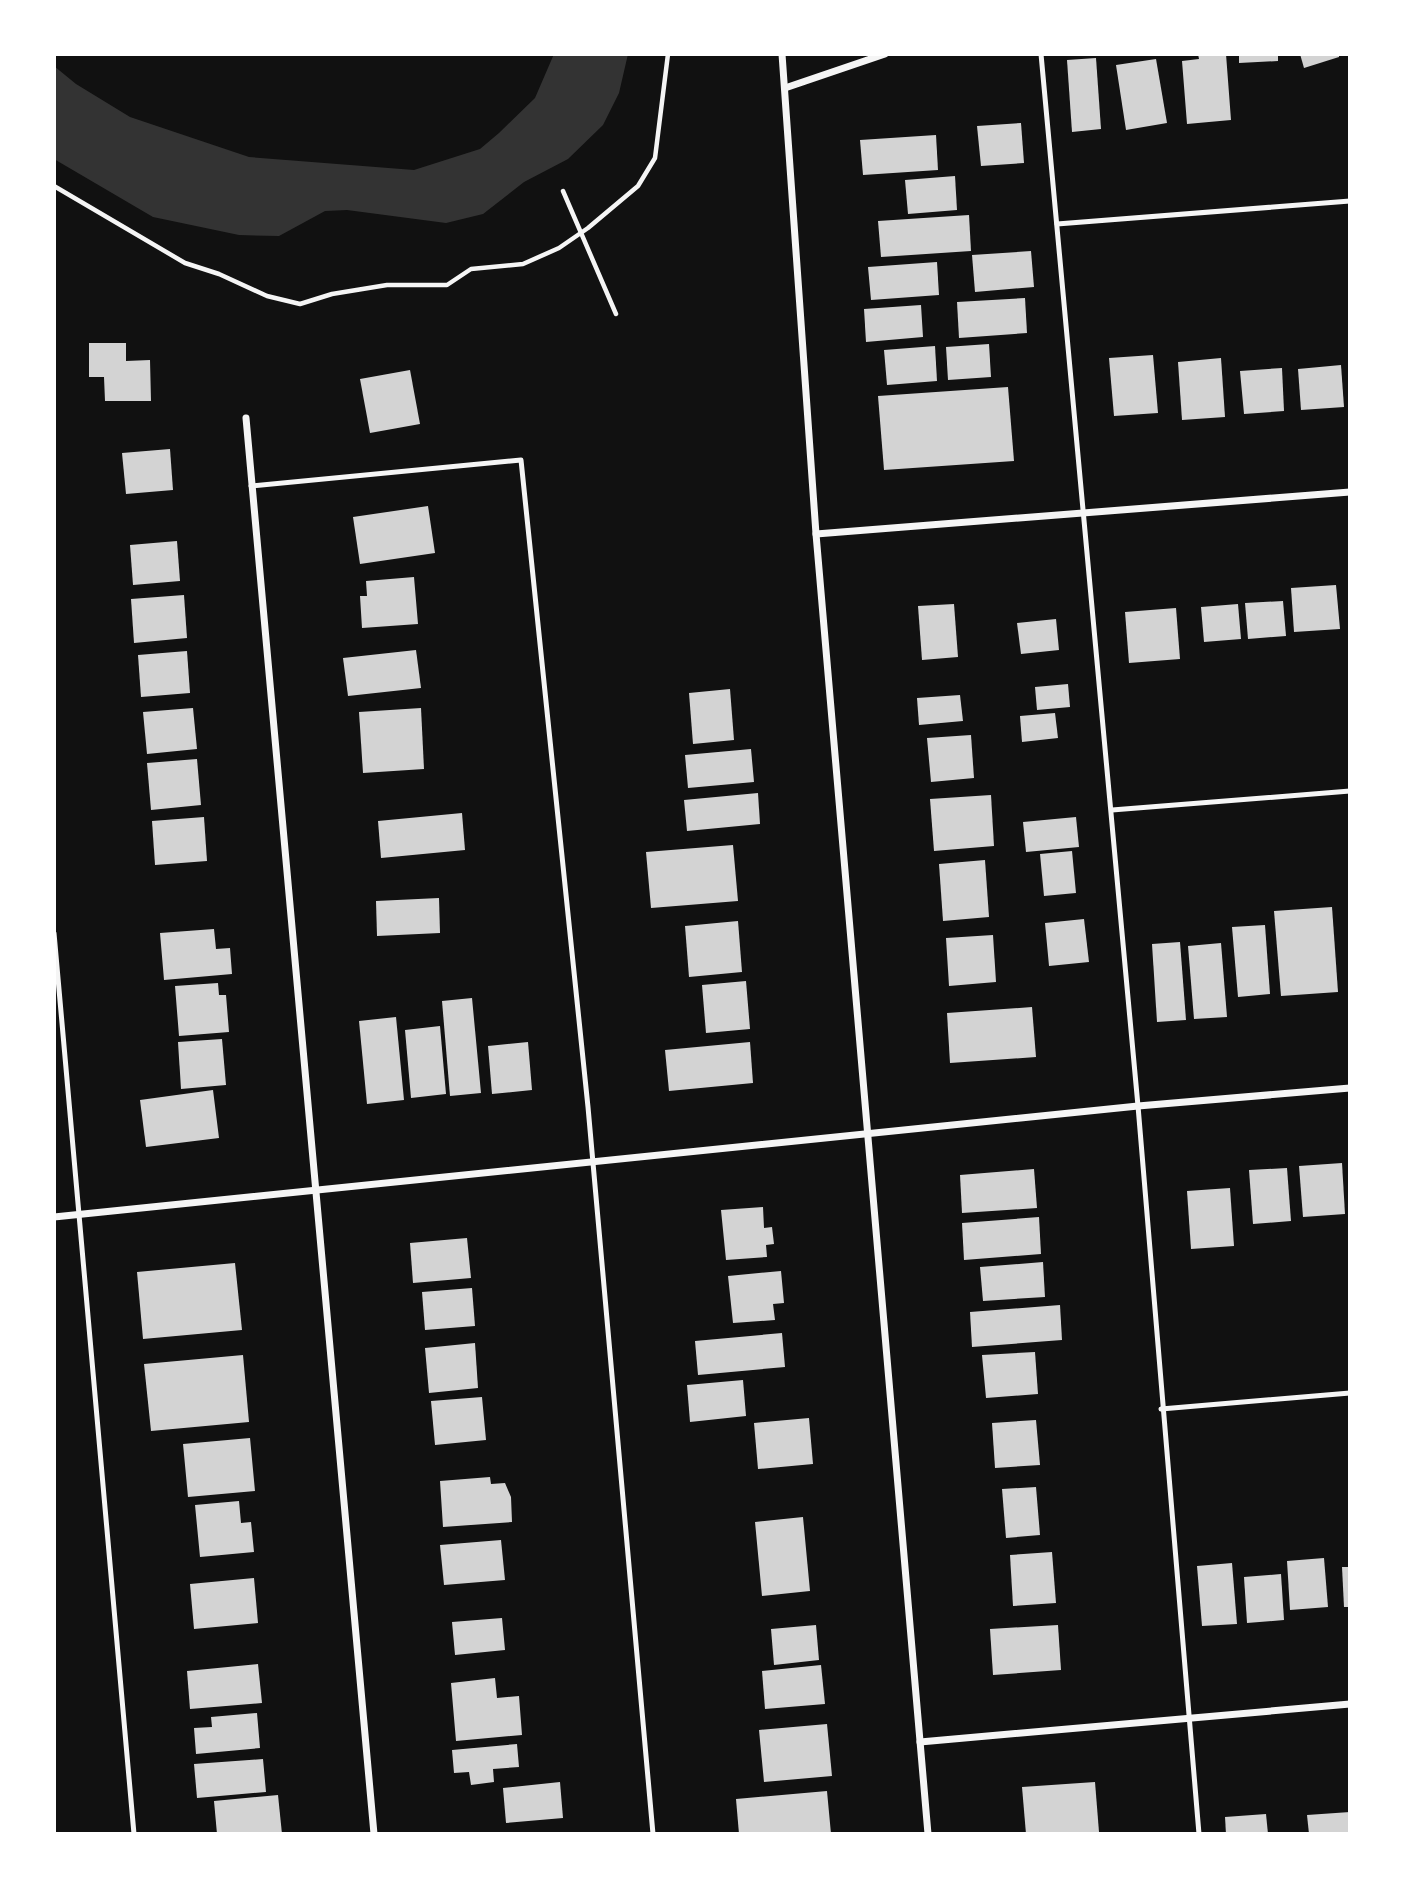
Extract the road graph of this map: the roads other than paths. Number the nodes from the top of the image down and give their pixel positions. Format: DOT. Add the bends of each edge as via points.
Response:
graph roads {
  1 [pos="782,54"];
  2 [pos="885,54"];
  3 [pos="1041,54"];
  4 [pos="785,89"];
  5 [pos="1350,201"];
  6 [pos="1057,224"];
  7 [pos="246,418"];
  8 [pos="251,486"];
  9 [pos="1350,492"];
  10 [pos="1085,513"];
  11 [pos="816,534"];
  12 [pos="1350,791"];
  13 [pos="1112,810"];
  14 [pos="54,933"];
  15 [pos="1350,1088"];
  16 [pos="1138,1106"];
  17 [pos="865,1134"];
  18 [pos="594,1163"];
  19 [pos="314,1191"];
  20 [pos="78,1215"];
  21 [pos="54,1217"];
  22 [pos="1350,1393"];
  23 [pos="1161,1409"];
  24 [pos="1350,1704"];
  25 [pos="1189,1718"];
  26 [pos="920,1741"];
  27 [pos="134,1834"];
  28 [pos="374,1834"];
  29 [pos="653,1834"];
  30 [pos="928,1834"];
  31 [pos="1199,1834"];
  1 -- 4 [label="street"];
  2 -- 4 [label="street"];
  3 -- 6 [label="lane"];
  4 -- 11 [label="street"];
  5 -- 6 [label="lane"];
  6 -- 10 [label="lane"];
  7 -- 8 [label="street"];
  8 -- 18 [label="lane" via="521,460"];
  8 -- 19 [label="street"];
  9 -- 10 [label="street"];
  10 -- 11 [label="street"];
  10 -- 13 [label="lane"];
  11 -- 17 [label="street"];
  12 -- 13 [label="lane"];
  13 -- 16 [label="lane"];
  14 -- 20 [label="lane"];
  15 -- 16 [label="street"];
  16 -- 17 [label="street"];
  16 -- 23 [label="lane"];
  17 -- 18 [label="street"];
  17 -- 26 [label="street"];
  18 -- 19 [label="street"];
  18 -- 29 [label="lane"];
  19 -- 20 [label="street"];
  19 -- 28 [label="street"];
  20 -- 21 [label="street"];
  20 -- 27 [label="lane"];
  22 -- 23 [label="lane"];
  23 -- 25 [label="lane"];
  24 -- 25 [label="street"];
  25 -- 26 [label="street"];
  25 -- 31 [label="lane"];
  26 -- 30 [label="street"];
}
